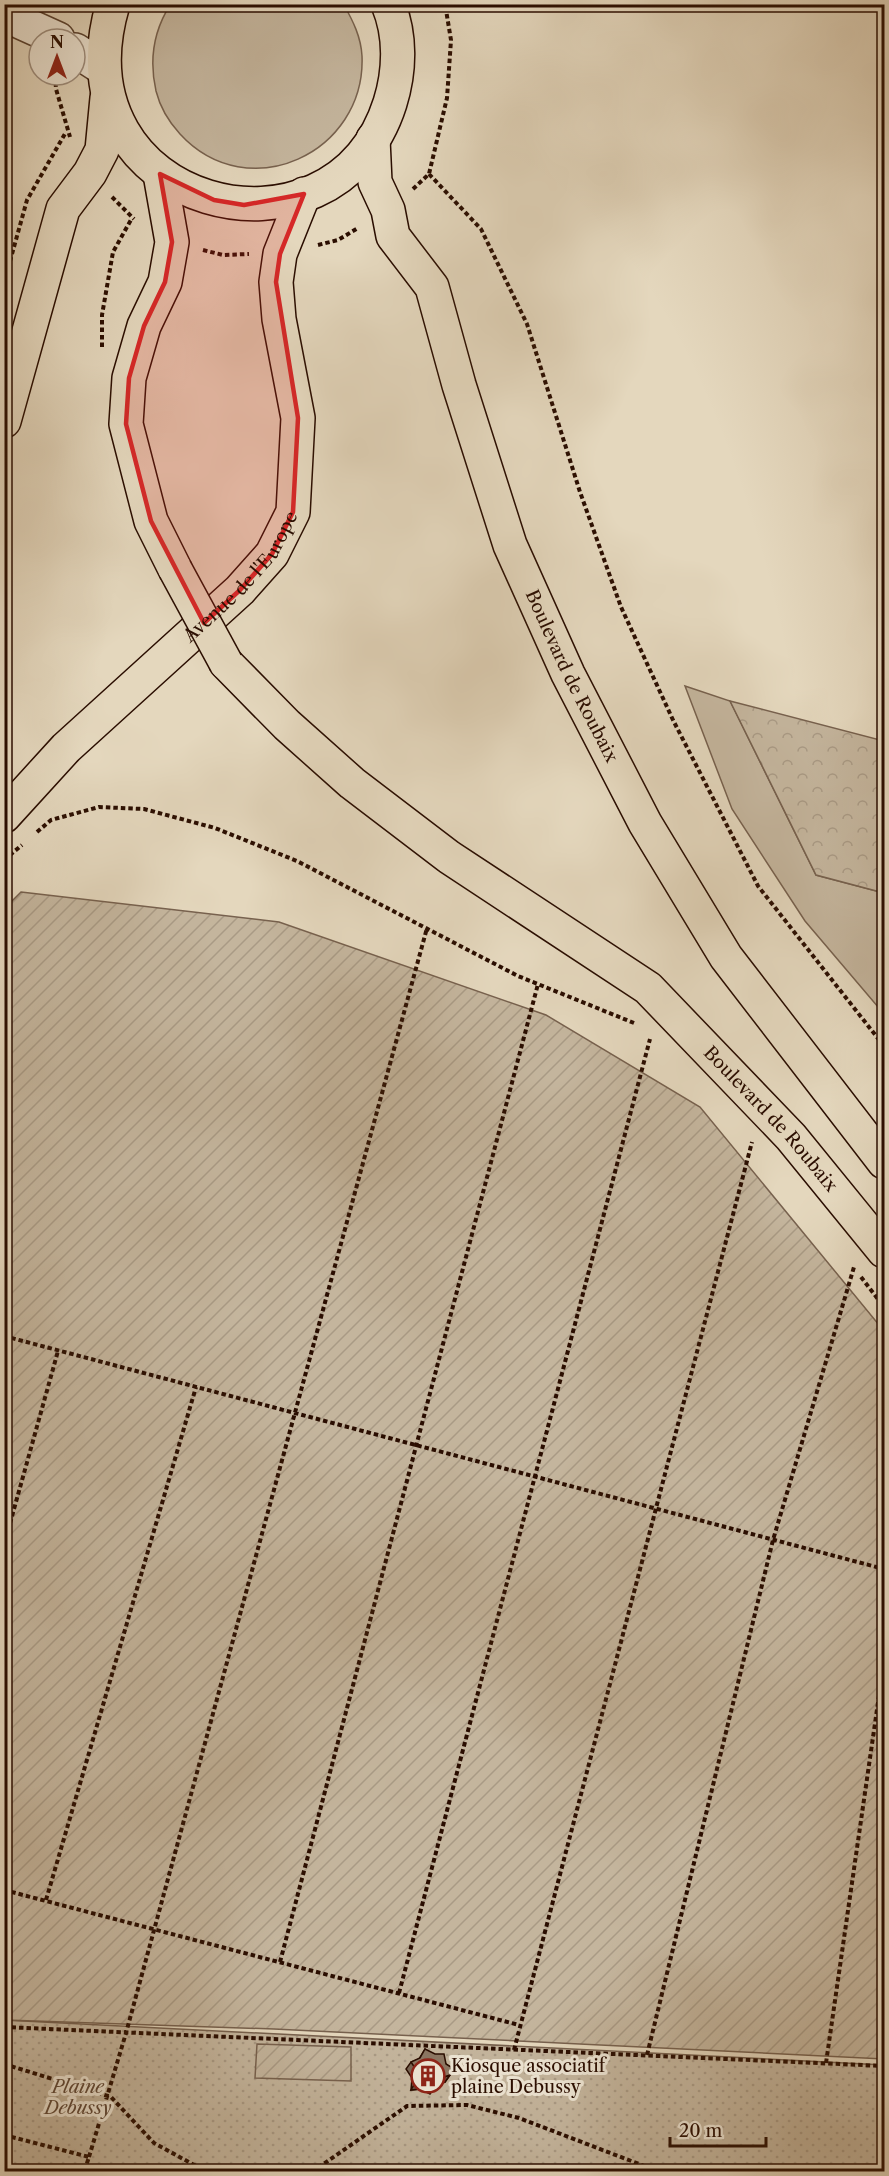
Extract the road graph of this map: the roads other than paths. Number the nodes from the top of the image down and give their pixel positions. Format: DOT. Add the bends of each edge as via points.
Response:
graph roads {
  1 [pos="113,4"];
  2 [pos="388,4"];
  3 [pos="4,19"];
  4 [pos="31,27"];
  5 [pos="87,62"];
  6 [pos="105,81"];
  7 [pos="373,139"];
  8 [pos="160,174"];
  9 [pos="304,194"];
  10 [pos="4,422"];
  11 [pos="4,816"];
  12 [pos="885,1162"];
  13 [pos="885,1251"];
  1 -- 6 [label="main road" via="105,32"];
  2 -- 7 [label="main road" via="398,62 389,106"];
  3 -- 4 [label="lane"];
  5 -- 6 [label="lane"];
  6 -- 8 [label="main road" via="119,124 137,151"];
  6 -- 10 [label="main road" via="102,150 63,209"];
  7 -- 9 [label="main road" via="331,181"];
  7 -- 12 [label="main road, Boulevard de Roubaix" via="375,182 388,210 393,236 432,287 510,545 568,674 645,823 726,957"];
  8 -- 9 [label="main road" via="186,190 214,200 254,204"];
  8 -- 13 [label="main road, Boulevard de Roubaix, bridge" via="172,242 165,282 144,326 129,378 126,424 151,521 226,663 352,783 449,857 648,988 776,1120"];
  9 -- 11 [label="main road, Avenue de l'Europe" via="280,254 276,282 298,418 293,512 272,554 240,590 66,748"];
}
